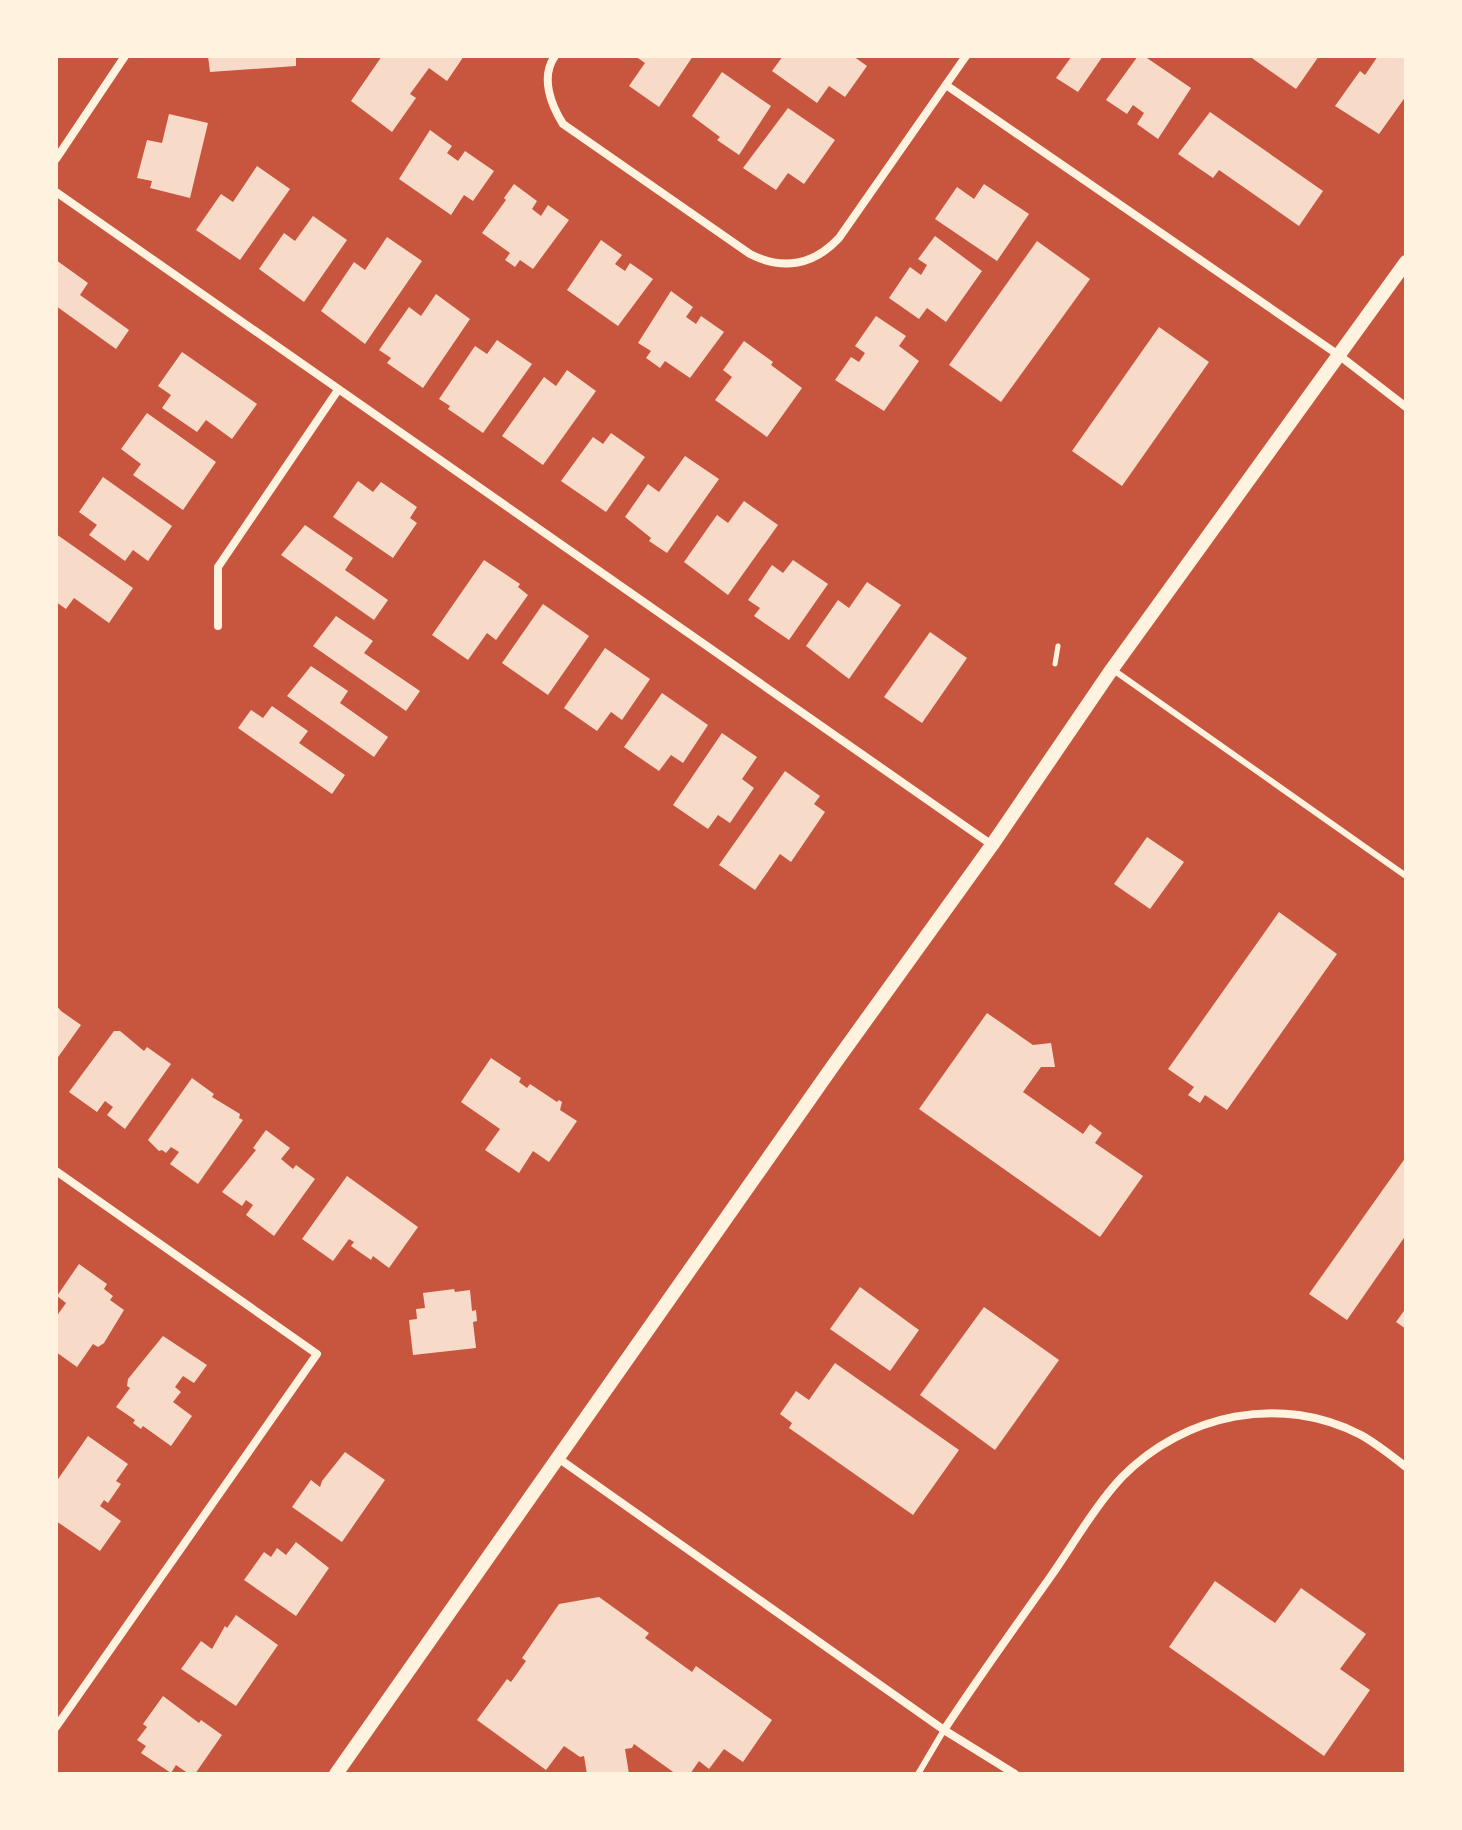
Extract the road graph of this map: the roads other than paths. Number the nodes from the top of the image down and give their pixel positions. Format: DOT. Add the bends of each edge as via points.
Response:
graph roads {
  1 [pos="125,56"];
  2 [pos="555,56"];
  3 [pos="966,56"];
  4 [pos="946,85"];
  5 [pos="56,159"];
  6 [pos="56,192"];
  7 [pos="1406,262"];
  8 [pos="1340,356"];
  9 [pos="338,390"];
  10 [pos="1406,407"];
  11 [pos="218,626"];
  12 [pos="1112,669"];
  13 [pos="992,845"];
  14 [pos="1406,876"];
  15 [pos="56,1171"];
  16 [pos="558,1458"];
  17 [pos="1406,1467"];
  18 [pos="56,1727"];
  19 [pos="944,1730"];
  20 [pos="336,1774"];
  21 [pos="918,1774"];
  22 [pos="1015,1774"];
  1 -- 5 [label="street"];
  2 -- 4 [label="street" via="549,64 550,95 563,124 750,254 774,264 799,264 828,250"];
  3 -- 4 [label="street"];
  4 -- 8 [label="street"];
  6 -- 9 [label="street"];
  7 -- 8 [label="street"];
  8 -- 10 [label="street"];
  8 -- 12 [label="street"];
  9 -- 11 [label="street" via="218,567"];
  9 -- 13 [label="street"];
  12 -- 13 [label="street"];
  12 -- 14 [label="lane"];
  13 -- 16 [label="street"];
  15 -- 18 [label="street" via="317,1354"];
  16 -- 19 [label="street"];
  16 -- 20 [label="street"];
  17 -- 19 [label="street" via="1337,1424 1280,1413 1223,1418 1167,1441 1120,1479"];
  19 -- 21 [label="lane"];
  19 -- 22 [label="street"];
}
